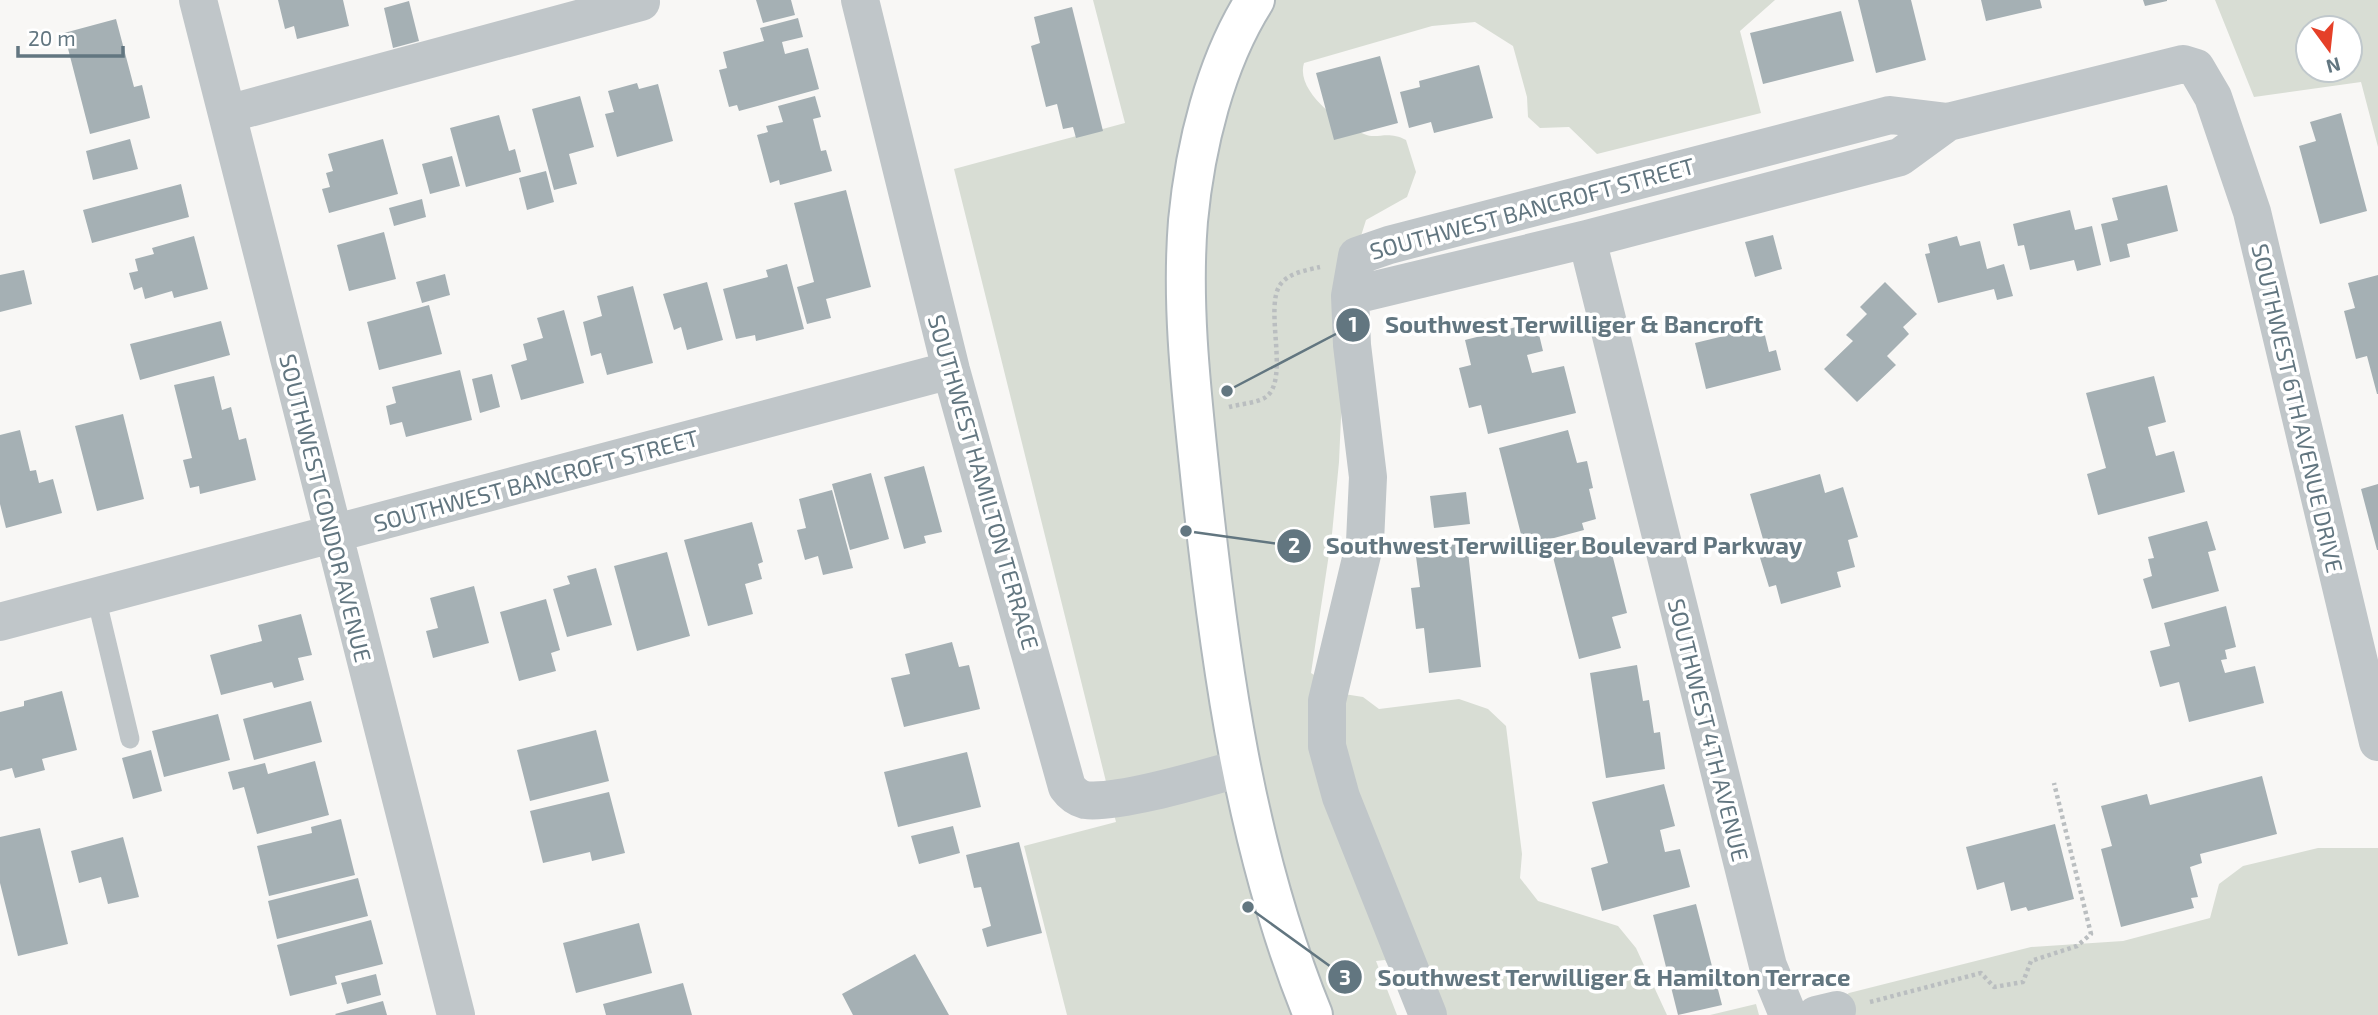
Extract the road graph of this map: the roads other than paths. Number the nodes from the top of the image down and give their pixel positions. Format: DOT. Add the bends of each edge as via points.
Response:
graph roads {
  1 [pos="198,0"];
  2 [pos="859,0"];
  3 [pos="1255,0"];
  4 [pos="641,2"];
  5 [pos="2204,78"];
  6 [pos="227,114"];
  7 [pos="1948,122"];
  8 [pos="1587,239"];
  9 [pos="1350,296"];
  10 [pos="951,370"];
  11 [pos="332,534"];
  12 [pos="96,597"];
  13 [pos="0,622"];
  14 [pos="130,739"];
  15 [pos="2378,742"];
  16 [pos="1241,768"];
  17 [pos="456,1015"];
  18 [pos="1313,1015"];
  19 [pos="1428,1015"];
  20 [pos="1787,1015"];
  1 -- 6 [label="street, SOUTHWEST CONDOR AVENUE"];
  2 -- 10 [label="street, SOUTHWEST HAMILTON TERRACE"];
  3 -- 16 [label="main road" via="1210,104 1196,164 1185,282 1211,581"];
  4 -- 6 [label="street"];
  5 -- 7 [label="street, SOUTHWEST BANCROFT STREET" via="2196,68 2183,64"];
  5 -- 15 [label="street, SOUTHWEST 6TH AVENUE DRIVE" via="2252,212"];
  6 -- 11 [label="street, SOUTHWEST CONDOR AVENUE"];
  7 -- 8 [label="street, SOUTHWEST BANCROFT STREET" via="1900,157"];
  7 -- 9 [label="street, SOUTHWEST BANCROFT STREET" via="1890,115 1389,244 1357,256"];
  8 -- 9 [label="street, SOUTHWEST BANCROFT STREET"];
  8 -- 20 [label="street, SOUTHWEST 4TH AVENUE" via="1764,952"];
  9 -- 19 [label="street" via="1368,477 1365,542 1327,701 1327,746 1341,797"];
  10 -- 11 [label="street, SOUTHWEST BANCROFT STREET"];
  10 -- 16 [label="street, SOUTHWEST HAMILTON TERRACE" via="1067,788 1086,800 1136,794"];
  11 -- 12 [label="street, SOUTHWEST BANCROFT STREET"];
  11 -- 17 [label="street, SOUTHWEST CONDOR AVENUE"];
  12 -- 13 [label="street, SOUTHWEST BANCROFT STREET"];
  12 -- 14 [label="lane"];
  16 -- 18 [label="main road" via="1281,928"];
}
